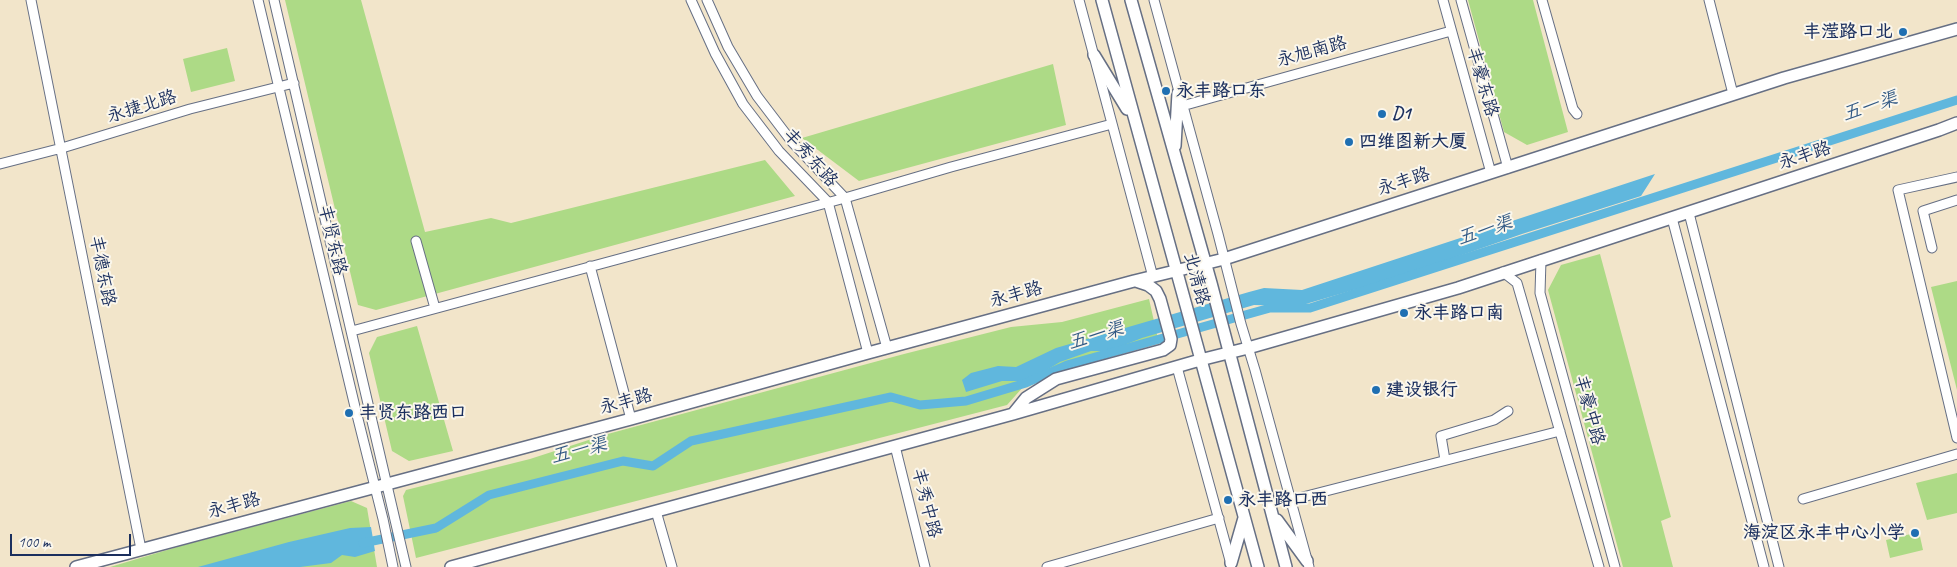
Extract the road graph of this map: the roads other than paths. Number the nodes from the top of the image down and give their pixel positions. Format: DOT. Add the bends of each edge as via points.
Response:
graph roads {
  1 [pos="31,0"];
  2 [pos="258,0"];
  3 [pos="274,0"];
  4 [pos="692,0"];
  5 [pos="707,0"];
  6 [pos="1079,0"];
  7 [pos="1102,0"];
  8 [pos="1131,0"];
  9 [pos="1154,0"];
  10 [pos="1443,0"];
  11 [pos="1461,0"];
  12 [pos="1542,0"];
  13 [pos="1709,0"];
  14 [pos="1957,29"];
  15 [pos="1451,31"];
  16 [pos="1094,55"];
  17 [pos="294,83"];
  18 [pos="279,87"];
  19 [pos="1178,93"];
  20 [pos="1733,94"];
  21 [pos="1182,106"];
  22 [pos="1577,114"];
  23 [pos="1133,118"];
  24 [pos="1957,123"];
  25 [pos="1112,124"];
  26 [pos="62,148"];
  27 [pos="1175,156"];
  28 [pos="0,164"];
  29 [pos="1508,168"];
  30 [pos="1491,173"];
  31 [pos="1957,178"];
  32 [pos="845,198"];
  33 [pos="1957,200"];
  34 [pos="828,202"];
  35 [pos="1689,213"];
  36 [pos="1672,218"];
  37 [pos="416,242"];
  38 [pos="1932,248"];
  39 [pos="1224,259"];
  40 [pos="1541,260"];
  41 [pos="1204,263"];
  42 [pos="590,266"];
  43 [pos="1175,272"];
  44 [pos="1503,272"];
  45 [pos="1153,277"];
  46 [pos="1134,281"];
  47 [pos="435,308"];
  48 [pos="352,331"];
  49 [pos="887,348"];
  50 [pos="1248,348"];
  51 [pos="1229,352"];
  52 [pos="868,353"];
  53 [pos="1200,360"];
  54 [pos="1177,367"];
  55 [pos="1508,411"];
  56 [pos="1014,414"];
  57 [pos="631,419"];
  58 [pos="1560,430"];
  59 [pos="1957,438"];
  60 [pos="895,446"];
  61 [pos="1957,454"];
  62 [pos="1445,460"];
  63 [pos="381,485"];
  64 [pos="1803,499"];
  65 [pos="1291,500"];
  66 [pos="656,511"];
  67 [pos="1272,514"];
  68 [pos="1219,518"];
  69 [pos="1244,518"];
  70 [pos="141,549"];
  71 [pos="1308,564"];
  72 [pos="1232,565"];
  73 [pos="76,567"];
  74 [pos="393,567"];
  75 [pos="406,567"];
  76 [pos="452,567"];
  77 [pos="672,567"];
  78 [pos="925,567"];
  79 [pos="1047,567"];
  80 [pos="1258,567"];
  81 [pos="1286,567"];
  82 [pos="1599,567"];
  83 [pos="1615,567"];
  84 [pos="1764,567"];
  85 [pos="1779,567"];
  1 -- 26 [label="street, 丰德东路"];
  2 -- 18 [label="street, 丰贤东路"];
  3 -- 17 [label="street, 丰贤东路"];
  4 -- 34 [label="street, 丰秀东路" via="715,53 743,104 779,151"];
  5 -- 32 [label="street, 丰秀东路" via="728,47 757,96 792,142"];
  6 -- 16 [label="street"];
  7 -- 23 [label="main road, 北清路"];
  8 -- 27 [label="main road, 北清路"];
  9 -- 19 [label="street, 北清路"];
  10 -- 15 [label="street, 丰豪东路"];
  11 -- 29 [label="street, 丰豪东路"];
  12 -- 22 [label="street"];
  13 -- 20 [label="street"];
  14 -- 20 [label="main road, 永丰路"];
  15 -- 21 [label="street, 永旭南路"];
  15 -- 30 [label="street, 丰豪东路"];
  16 -- 23 [label="main road"];
  16 -- 25 [label="street"];
  17 -- 18 [label="street, 永捷北路"];
  17 -- 48 [label="street, 丰贤东路"];
  18 -- 26 [label="street, 永捷北路" via="190,109"];
  18 -- 63 [label="street, 丰贤东路" via="351,392"];
  19 -- 21 [label="street, 北清路"];
  19 -- 27 [label="main road"];
  20 -- 29 [label="main road, 永丰路"];
  21 -- 39 [label="street, 北清路"];
  23 -- 43 [label="main road, 北清路"];
  24 -- 35 [label="main road, 永丰路"];
  25 -- 32 [label="street"];
  25 -- 45 [label="street"];
  26 -- 28 [label="street, 永捷北路"];
  26 -- 70 [label="street, 丰德东路"];
  27 -- 41 [label="main road, 北清路"];
  29 -- 30 [label="main road, 永丰路"];
  30 -- 39 [label="main road, 永丰路"];
  31 -- 59 [label="street" via="1898,190"];
  32 -- 34 [label="street"];
  32 -- 49 [label="street, 丰秀东路"];
  33 -- 38 [label="street" via="1923,211"];
  34 -- 42 [label="street"];
  34 -- 52 [label="street, 丰秀东路"];
  35 -- 36 [label="main road, 永丰路"];
  35 -- 85 [label="street"];
  36 -- 40 [label="main road, 永丰路"];
  36 -- 84 [label="street"];
  37 -- 47 [label="street"];
  39 -- 41 [label="main road, 永丰路"];
  39 -- 50 [label="street, 北清路"];
  40 -- 44 [label="main road, 永丰路"];
  40 -- 83 [label="street, 丰豪中路" via="1540,293"];
  41 -- 43 [label="main road, 永丰路"];
  41 -- 51 [label="main road, 北清路"];
  42 -- 47 [label="street"];
  42 -- 57 [label="street"];
  43 -- 45 [label="main road, 永丰路"];
  43 -- 53 [label="main road, 北清路"];
  44 -- 50 [label="main road, 永丰路"];
  44 -- 58 [label="street, 丰豪中路" via="1518,283"];
  45 -- 46 [label="main road, 永丰路"];
  46 -- 49 [label="main road, 永丰路"];
  46 -- 56 [label="main road" via="1156,291 1170,345 1164,350 1056,379 1026,398"];
  47 -- 48 [label="street"];
  48 -- 63 [label="street, 丰贤东路"];
  49 -- 52 [label="main road, 永丰路"];
  50 -- 51 [label="main road, 永丰路"];
  50 -- 65 [label="street"];
  51 -- 53 [label="main road, 永丰路"];
  51 -- 67 [label="main road, 北清路"];
  52 -- 57 [label="main road, 永丰路"];
  53 -- 54 [label="main road, 永丰路"];
  53 -- 69 [label="main road, 北清路"];
  54 -- 56 [label="main road, 永丰路"];
  54 -- 68 [label="street"];
  55 -- 62 [label="street" via="1494,420 1441,436"];
  56 -- 60 [label="main road, 永丰路"];
  57 -- 63 [label="main road, 永丰路"];
  58 -- 62 [label="street"];
  58 -- 82 [label="street, 丰豪中路"];
  60 -- 66 [label="main road, 永丰路"];
  60 -- 78 [label="street, 丰秀中路"];
  61 -- 64 [label="street"];
  62 -- 65 [label="street"];
  63 -- 70 [label="main road, 永丰路"];
  63 -- 74 [label="street" via="383,519"];
  63 -- 75 [label="street" via="394,516"];
  65 -- 71 [label="street"];
  66 -- 76 [label="main road, 永丰路"];
  66 -- 77 [label="street"];
  67 -- 71 [label="main road"];
  67 -- 81 [label="main road, 北清路"];
  68 -- 72 [label="street"];
  68 -- 79 [label="street"];
  69 -- 72 [label="main road"];
  69 -- 80 [label="main road, 北清路"];
  70 -- 73 [label="main road, 永丰路"];
}
